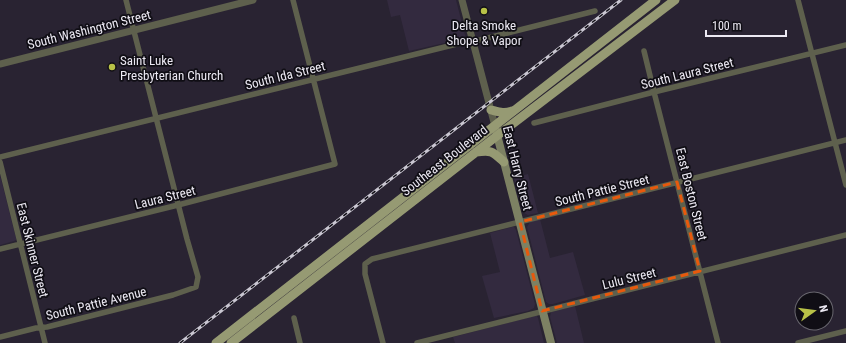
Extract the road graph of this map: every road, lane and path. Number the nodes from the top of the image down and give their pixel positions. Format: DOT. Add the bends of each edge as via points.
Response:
graph roads {
  1 [pos="126,0"];
  2 [pos="253,0"];
  3 [pos="293,0"];
  4 [pos="462,0"];
  5 [pos="656,0"];
  6 [pos="675,0"];
  7 [pos="798,0"];
  8 [pos="595,11"];
  9 [pos="134,30"];
  10 [pos="473,41"];
  11 [pos="846,45"];
  12 [pos="644,51"];
  13 [pos="812,54"];
  14 [pos="0,64"];
  15 [pos="313,80"];
  16 [pos="654,92"];
  17 [pos="517,109"];
  18 [pos="491,110"];
  19 [pos="156,119"];
  20 [pos="534,123"];
  21 [pos="496,130"];
  22 [pos="846,140"];
  23 [pos="835,143"];
  24 [pos="476,152"];
  25 [pos="0,157"];
  26 [pos="0,162"];
  27 [pos="504,162"];
  28 [pos="677,182"];
  29 [pos="846,185"];
  30 [pos="178,205"];
  31 [pos="520,222"];
  32 [pos="846,234"];
  33 [pos="20,244"];
  34 [pos="0,249"];
  35 [pos="700,271"];
  36 [pos="542,311"];
  37 [pos="294,318"];
  38 [pos="41,327"];
  39 [pos="846,331"];
  40 [pos="0,336"];
  41 [pos="45,343"];
  42 [pos="216,343"];
  43 [pos="231,343"];
  44 [pos="300,343"];
  45 [pos="383,343"];
  46 [pos="417,343"];
  47 [pos="551,343"];
  48 [pos="718,343"];
  49 [pos="798,343"];
  1 -- 9 [label="street"];
  2 -- 9 [label="street, South Washington Street"];
  3 -- 15 [label="street"];
  4 -- 10 [label="street, East Harry Street"];
  5 -- 17 [label="main road, Southeast Boulevard"];
  6 -- 21 [label="main road, Southeast Boulevard"];
  7 -- 13 [label="street"];
  8 -- 10 [label="street, South Ida Street"];
  9 -- 14 [label="street, South Washington Street"];
  9 -- 19 [label="street"];
  10 -- 15 [label="street, South Ida Street"];
  10 -- 18 [label="street, East Harry Street"];
  11 -- 13 [label="street, South Laura Street"];
  12 -- 16 [label="street, East Boston Street"];
  13 -- 16 [label="street, South Laura Street"];
  13 -- 23 [label="street"];
  15 -- 19 [label="street, South Ida Street"];
  15 -- 30 [label="street, Laura Street" via="335,164"];
  16 -- 20 [label="street, South Laura Street"];
  16 -- 28 [label="street, East Boston Street"];
  17 -- 18 [label="main road" via="505,113"];
  17 -- 21 [label="main road, Southeast Boulevard"];
  18 -- 21 [label="street, East Harry Street"];
  19 -- 25 [label="street, South Ida Street"];
  19 -- 30 [label="street"];
  21 -- 24 [label="main road, Southeast Boulevard"];
  21 -- 27 [label="main road, East Harry Street"];
  21 -- 42 [label="main road, Southeast Boulevard"];
  22 -- 23 [label="street, South Pattie Street"];
  23 -- 28 [label="street, South Pattie Street"];
  23 -- 29 [label="street"];
  24 -- 27 [label="main road" via="494,152"];
  24 -- 43 [label="main road, Southeast Boulevard"];
  26 -- 33 [label="street, East Skinner Street"];
  27 -- 31 [label="main road, East Harry Street"];
  28 -- 31 [label="street, South Pattie Street"];
  28 -- 35 [label="street, East Boston Street"];
  30 -- 33 [label="street, Laura Street"];
  30 -- 38 [label="street, South Pattie Avenue" via="198,276 196,287"];
  31 -- 36 [label="main road, East Harry Street"];
  31 -- 45 [label="street, South Pattie Street" via="372,259 365,264 365,274"];
  32 -- 35 [label="street, Lulu Street"];
  33 -- 34 [label="street, Laura Street"];
  33 -- 38 [label="street, East Skinner Street"];
  35 -- 36 [label="street, Lulu Street"];
  35 -- 48 [label="street, East Boston Street"];
  36 -- 46 [label="street, Lulu Street"];
  36 -- 47 [label="main road, East Harry Street"];
  37 -- 44 [label="street"];
  38 -- 40 [label="street, South Pattie Avenue"];
  38 -- 41 [label="street, East Skinner Street"];
  39 -- 49 [label="street"];
}
